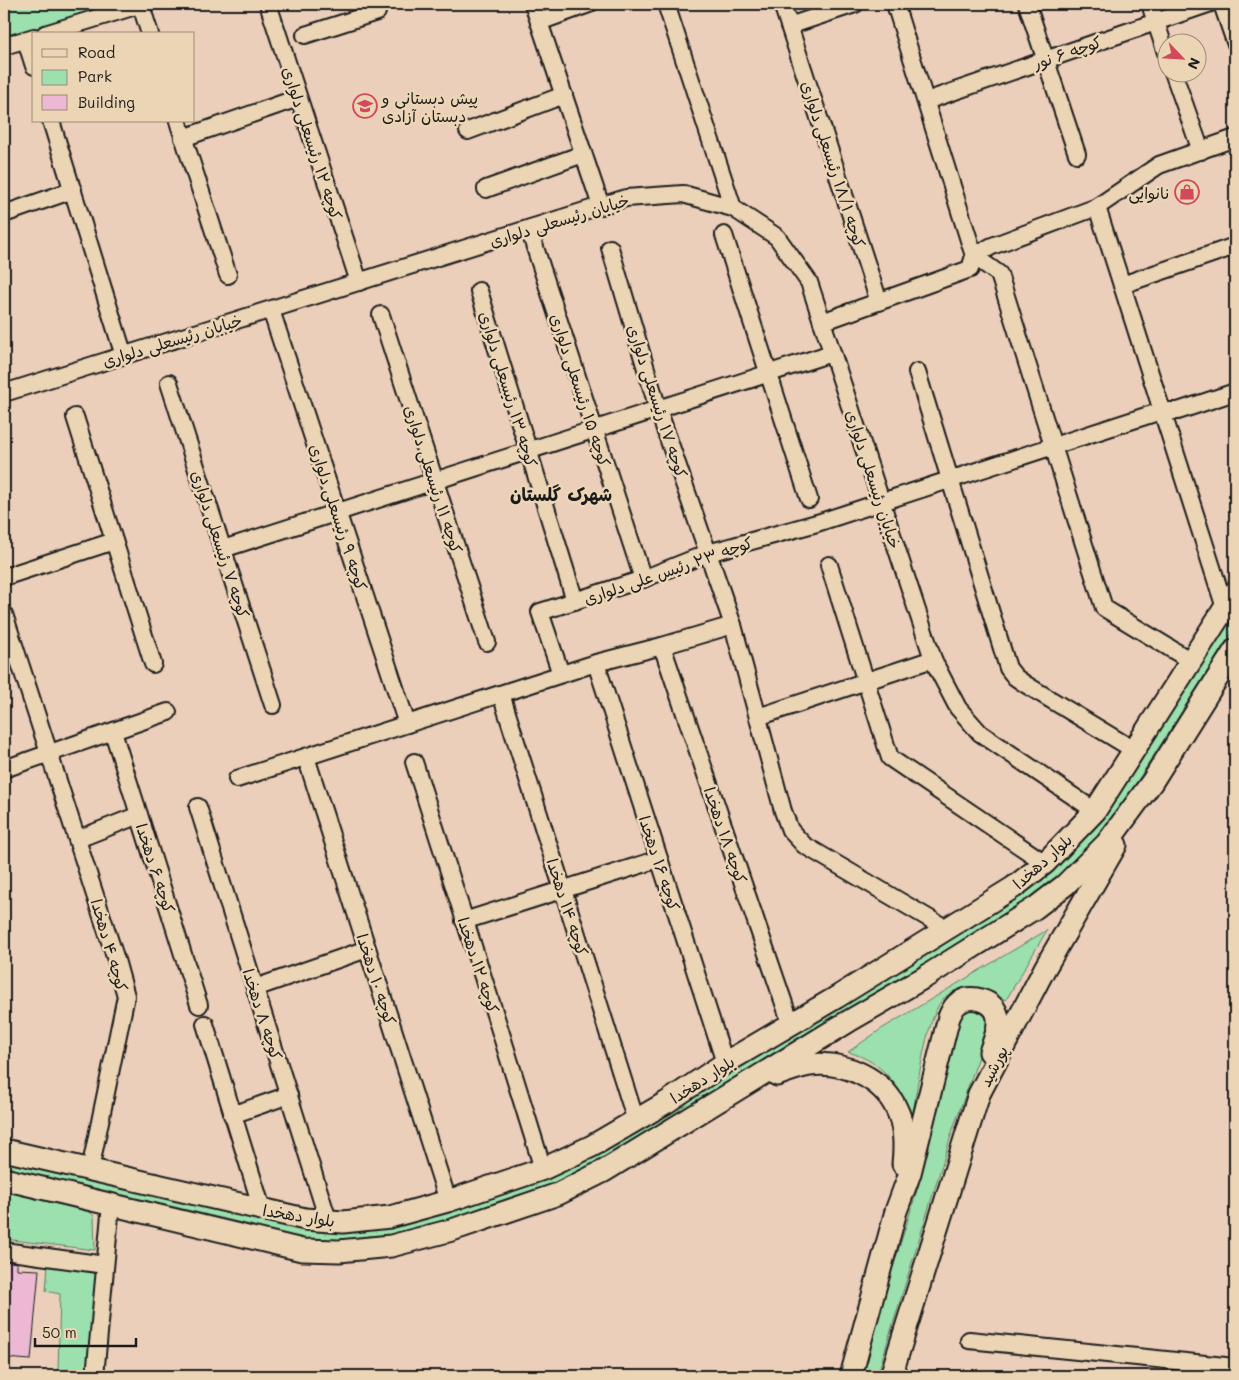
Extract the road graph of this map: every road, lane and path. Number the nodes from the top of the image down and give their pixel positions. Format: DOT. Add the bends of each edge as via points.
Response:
graph roads {
  1 [pos="268,4"];
  2 [pos="375,4"];
  3 [pos="533,4"];
  4 [pos="588,4"];
  5 [pos="666,4"];
  6 [pos="782,4"];
  7 [pos="855,4"];
  8 [pos="895,4"];
  9 [pos="1027,4"];
  10 [pos="1150,4"];
  11 [pos="1208,4"];
  12 [pos="1222,4"];
  13 [pos="142,8"];
  14 [pos="539,22"];
  15 [pos="1156,22"];
  16 [pos="789,26"];
  17 [pos="52,32"];
  18 [pos="149,32"];
  19 [pos="1159,32"];
  20 [pos="305,35"];
  21 [pos="31,42"];
  22 [pos="1235,42"];
  23 [pos="4,46"];
  24 [pos="1045,60"];
  25 [pos="1176,82"];
  26 [pos="564,95"];
  27 [pos="298,98"];
  28 [pos="926,101"];
  29 [pos="51,122"];
  30 [pos="178,122"];
  31 [pos="468,131"];
  32 [pos="183,138"];
  33 [pos="1235,138"];
  34 [pos="1200,151"];
  35 [pos="583,154"];
  36 [pos="1078,154"];
  37 [pos="486,189"];
  38 [pos="72,190"];
  39 [pos="601,206"];
  40 [pos="1097,207"];
  41 [pos="733,208"];
  42 [pos="4,214"];
  43 [pos="529,229"];
  44 [pos="724,235"];
  45 [pos="1235,246"];
  46 [pos="610,248"];
  47 [pos="974,256"];
  48 [pos="228,275"];
  49 [pos="359,282"];
  50 [pos="1122,285"];
  51 [pos="479,291"];
  52 [pos="879,302"];
  53 [pos="271,310"];
  54 [pos="381,315"];
  55 [pos="822,322"];
  56 [pos="832,352"];
  57 [pos="124,356"];
  58 [pos="917,372"];
  59 [pos="769,373"];
  60 [pos="170,382"];
  61 [pos="1235,392"];
  62 [pos="4,393"];
  63 [pos="658,409"];
  64 [pos="1161,411"];
  65 [pos="76,417"];
  66 [pos="594,430"];
  67 [pos="1053,445"];
  68 [pos="528,451"];
  69 [pos="950,480"];
  70 [pos="435,481"];
  71 [pos="809,499"];
  72 [pos="882,503"];
  73 [pos="338,512"];
  74 [pos="114,542"];
  75 [pos="223,549"];
  76 [pos="708,553"];
  77 [pos="829,565"];
  78 [pos="4,577"];
  79 [pos="643,579"];
  80 [pos="1230,600"];
  81 [pos="575,601"];
  82 [pos="4,614"];
  83 [pos="733,625"];
  84 [pos="487,642"];
  85 [pos="662,646"];
  86 [pos="1235,650"];
  87 [pos="933,659"];
  88 [pos="1191,661"];
  89 [pos="596,663"];
  90 [pos="153,664"];
  91 [pos="561,674"];
  92 [pos="866,682"];
  93 [pos="501,694"];
  94 [pos="273,705"];
  95 [pos="168,712"];
  96 [pos="758,717"];
  97 [pos="407,724"];
  98 [pos="113,732"];
  99 [pos="1134,750"];
  100 [pos="49,754"];
  101 [pos="306,757"];
  102 [pos="414,762"];
  103 [pos="4,769"];
  104 [pos="237,779"];
  105 [pos="1152,782"];
  106 [pos="198,807"];
  107 [pos="1095,811"];
  108 [pos="139,815"];
  109 [pos="83,837"];
  110 [pos="659,859"];
  111 [pos="1045,863"];
  112 [pos="562,889"];
  113 [pos="464,920"];
  114 [pos="947,929"];
  115 [pos="367,949"];
  116 [pos="255,988"];
  117 [pos="199,1004"];
  118 [pos="205,1024"];
  119 [pos="791,1024"];
  120 [pos="725,1063"];
  121 [pos="732,1092"];
  122 [pos="979,1094"];
  123 [pos="289,1095"];
  124 [pos="232,1115"];
  125 [pos="636,1121"];
  126 [pos="4,1150"];
  127 [pos="543,1169"];
  128 [pos="90,1170"];
  129 [pos="4,1179"];
  130 [pos="448,1201"];
  131 [pos="111,1204"];
  132 [pos="262,1209"];
  133 [pos="896,1211"];
  134 [pos="328,1220"];
  135 [pos="4,1251"];
  136 [pos="105,1264"];
  137 [pos="969,1340"];
  138 [pos="1235,1366"];
  139 [pos="95,1376"];
  140 [pos="851,1376"];
  141 [pos="891,1376"];
  1 -- 27 [label="street, کوچه ۱۲ رئیسعلی دلواری"];
  2 -- 20 [label="street" via="377,12"];
  3 -- 14 [label="street"];
  4 -- 14 [label="street"];
  5 -- 41 [label="street"];
  6 -- 16 [label="street, کوچه ۱۸/۱ رئیسعلی دلواری"];
  7 -- 16 [label="street"];
  8 -- 28 [label="street"];
  9 -- 24 [label="street"];
  10 -- 15 [label="street"];
  11 -- 15 [label="street, کوچه ۶ نور"];
  12 -- 22 [label="street"];
  13 -- 17 [label="street"];
  13 -- 18 [label="street"];
  14 -- 26 [label="street"];
  15 -- 19 [label="street"];
  15 -- 24 [label="street, کوچه ۶ نور"];
  16 -- 52 [label="street, کوچه ۱۸/۱ رئیسعلی دلواری"];
  21 -- 23 [label="street"];
  24 -- 28 [label="street, کوچه ۶ نور"];
  24 -- 36 [label="street"];
  25 -- 34 [label="street"];
  26 -- 31 [label="street"];
  26 -- 35 [label="street"];
  27 -- 32 [label="street"];
  27 -- 49 [label="street, کوچه ۱۲ رئیسعلی دلواری"];
  28 -- 47 [label="street"];
  29 -- 38 [label="street"];
  30 -- 32 [label="street"];
  32 -- 48 [label="street"];
  33 -- 34 [label="street"];
  34 -- 40 [label="street" via="1159,165"];
  35 -- 37 [label="street"];
  35 -- 39 [label="street"];
  38 -- 42 [label="street"];
  38 -- 57 [label="street"];
  39 -- 41 [label="street, خیابان رئیسعلی دلواری" via="626,198 683,194"];
  39 -- 43 [label="street, خیابان رئیسعلی دلواری"];
  40 -- 47 [label="street" via="992,246"];
  40 -- 50 [label="street"];
  41 -- 55 [label="street, خیابان رئیسعلی دلواری" via="777,238 809,282"];
  43 -- 49 [label="street, خیابان رئیسعلی دلواری"];
  43 -- 66 [label="street, کوچه ۱۵ رئیسعلی دلواری"];
  44 -- 59 [label="street"];
  45 -- 50 [label="street"];
  46 -- 63 [label="street, کوچه ۱۷ رئیسعلی دلواری"];
  47 -- 52 [label="street" via="970,269"];
  47 -- 67 [label="street" via="999,274"];
  49 -- 53 [label="street, خیابان رئیسعلی دلواری"];
  50 -- 64 [label="street"];
  51 -- 68 [label="street, کوچه ۱۳ رئیسعلی دلواری"];
  52 -- 55 [label="street"];
  53 -- 57 [label="street, خیابان رئیسعلی دلواری"];
  53 -- 73 [label="street, کوچه ۹ رئیسعلی دلواری"];
  54 -- 70 [label="street, کوچه ۱۱ رئیسعلی دلواری"];
  55 -- 56 [label="street, خیابان رئیسعلی دلواری"];
  56 -- 59 [label="street"];
  56 -- 72 [label="street, خیابان رئیسعلی دلواری"];
  57 -- 62 [label="street, خیابان رئیسعلی دلواری"];
  58 -- 69 [label="street"];
  59 -- 63 [label="street"];
  59 -- 71 [label="street"];
  60 -- 75 [label="street, کوچه ۷ رئیسعلی دلواری"];
  61 -- 64 [label="street, کوچه ۲۳ رئیس علی دلواری" via="1178,411"];
  63 -- 66 [label="street"];
  63 -- 76 [label="street, کوچه ۱۷ رئیسعلی دلواری"];
  64 -- 67 [label="street, کوچه ۲۳ رئیس علی دلواری"];
  64 -- 80 [label="street"];
  65 -- 74 [label="street"];
  66 -- 68 [label="street"];
  66 -- 79 [label="street, کوچه ۱۵ رئیسعلی دلواری"];
  67 -- 69 [label="street, کوچه ۲۳ رئیس علی دلواری"];
  67 -- 88 [label="street" via="1104,608"];
  68 -- 70 [label="street"];
  68 -- 81 [label="street, کوچه ۱۳ رئیسعلی دلواری"];
  69 -- 72 [label="street, کوچه ۲۳ رئیس علی دلواری"];
  69 -- 99 [label="street" via="1008,668 1025,684"];
  70 -- 73 [label="street"];
  70 -- 84 [label="street, کوچه ۱۱ رئیسعلی دلواری"];
  72 -- 76 [label="street, کوچه ۲۳ رئیس علی دلواری"];
  72 -- 87 [label="street, خیابان رئیسعلی دلواری"];
  73 -- 75 [label="street"];
  73 -- 97 [label="street, کوچه ۹ رئیسعلی دلواری"];
  74 -- 78 [label="street"];
  74 -- 90 [label="street"];
  75 -- 94 [label="street, کوچه ۷ رئیسعلی دلواری"];
  76 -- 79 [label="street, کوچه ۲۳ رئیس علی دلواری"];
  76 -- 83 [label="street, کوچه ۱۷ رئیسعلی دلواری"];
  77 -- 92 [label="street"];
  79 -- 81 [label="street, کوچه ۲۳ رئیس علی دلواری"];
  80 -- 88 [label="main road, بلوار دهخدا"];
  81 -- 91 [label="street, کوچه ۲۳ رئیس علی دلواری" via="540,612"];
  82 -- 100 [label="street, کوچه ۴ دهخدا"];
  83 -- 85 [label="street"];
  83 -- 96 [label="street, کوچه ۱۷ رئیسعلی دلواری"];
  85 -- 89 [label="street"];
  85 -- 119 [label="street, کوچه ۱۸ دهخدا"];
  86 -- 105 [label="main road, بلوار دهخدا"];
  87 -- 92 [label="street"];
  87 -- 107 [label="street, خیابان رئیسعلی دلواری" via="958,708 980,733"];
  88 -- 99 [label="main road, بلوار دهخدا"];
  89 -- 91 [label="street"];
  89 -- 110 [label="street, کوچه ۱۶ دهخدا"];
  91 -- 93 [label="street"];
  92 -- 96 [label="street"];
  92 -- 111 [label="street" via="890,758"];
  93 -- 97 [label="street"];
  93 -- 112 [label="street, کوچه ۱۴ دهخدا"];
  95 -- 98 [label="street"];
  96 -- 114 [label="street, کوچه ۱۷ رئیسعلی دلواری" via="790,830 804,845"];
  97 -- 101 [label="street"];
  98 -- 100 [label="street"];
  98 -- 108 [label="street, کوچه ۶ دهخدا"];
  99 -- 107 [label="main road, بلوار دهخدا"];
  100 -- 103 [label="street"];
  100 -- 128 [label="street, کوچه ۴ دهخدا" via="126,996"];
  101 -- 104 [label="street"];
  101 -- 115 [label="street, کوچه ۱۰ دهخدا"];
  102 -- 113 [label="street, کوچه ۱۲ دهخدا"];
  105 -- 121 [label="main road, بلوار دهخدا" via="1107,843 1065,886 925,977"];
  105 -- 122 [label="main road, پورشید" via="1040,977"];
  106 -- 116 [label="street, کوچه ۸ دهخدا"];
  107 -- 111 [label="main road, بلوار دهخدا"];
  108 -- 109 [label="street"];
  108 -- 117 [label="street, کوچه ۶ دهخدا"];
  110 -- 112 [label="street"];
  110 -- 120 [label="street, کوچه ۱۶ دهخدا"];
  111 -- 114 [label="main road, بلوار دهخدا" via="1014,887"];
  112 -- 113 [label="street"];
  112 -- 125 [label="street, کوچه ۱۴ دهخدا"];
  113 -- 127 [label="street, کوچه ۱۲ دهخدا"];
  114 -- 119 [label="main road, بلوار دهخدا"];
  115 -- 116 [label="street"];
  115 -- 130 [label="street, کوچه ۱۰ دهخدا"];
  116 -- 123 [label="street, کوچه ۸ دهخدا"];
  118 -- 124 [label="street"];
  119 -- 120 [label="main road, بلوار دهخدا"];
  120 -- 125 [label="main road, بلوار دهخدا"];
  121 -- 131 [label="main road, بلوار دهخدا" via="604,1171 558,1194 452,1230 390,1246 339,1251 302,1250"];
  121 -- 133 [label="main road" via="811,1065 839,1066 864,1074 890,1099 901,1120 904,1150"];
  122 -- 133 [label="main road" via="996,1033 997,1014 984,1001 965,1000 953,1008 949,1017 910,1173"];
  122 -- 141 [label="main road, پورشید"];
  123 -- 124 [label="street"];
  123 -- 134 [label="street, کوچه ۸ دهخدا"];
  124 -- 132 [label="street"];
  125 -- 127 [label="main road, بلوار دهخدا"];
  126 -- 128 [label="main road, بلوار دهخدا"];
  127 -- 130 [label="main road, بلوار دهخدا"];
  128 -- 132 [label="main road, بلوار دهخدا"];
  129 -- 131 [label="main road, بلوار دهخدا"];
  130 -- 134 [label="main road, بلوار دهخدا" via="390,1217 343,1222"];
  131 -- 136 [label="street"];
  132 -- 134 [label="main road, بلوار دهخدا" via="305,1219"];
  133 -- 140 [label="main road"];
  135 -- 136 [label="street"];
  136 -- 139 [label="street"];
  137 -- 138 [label="street"];
}
